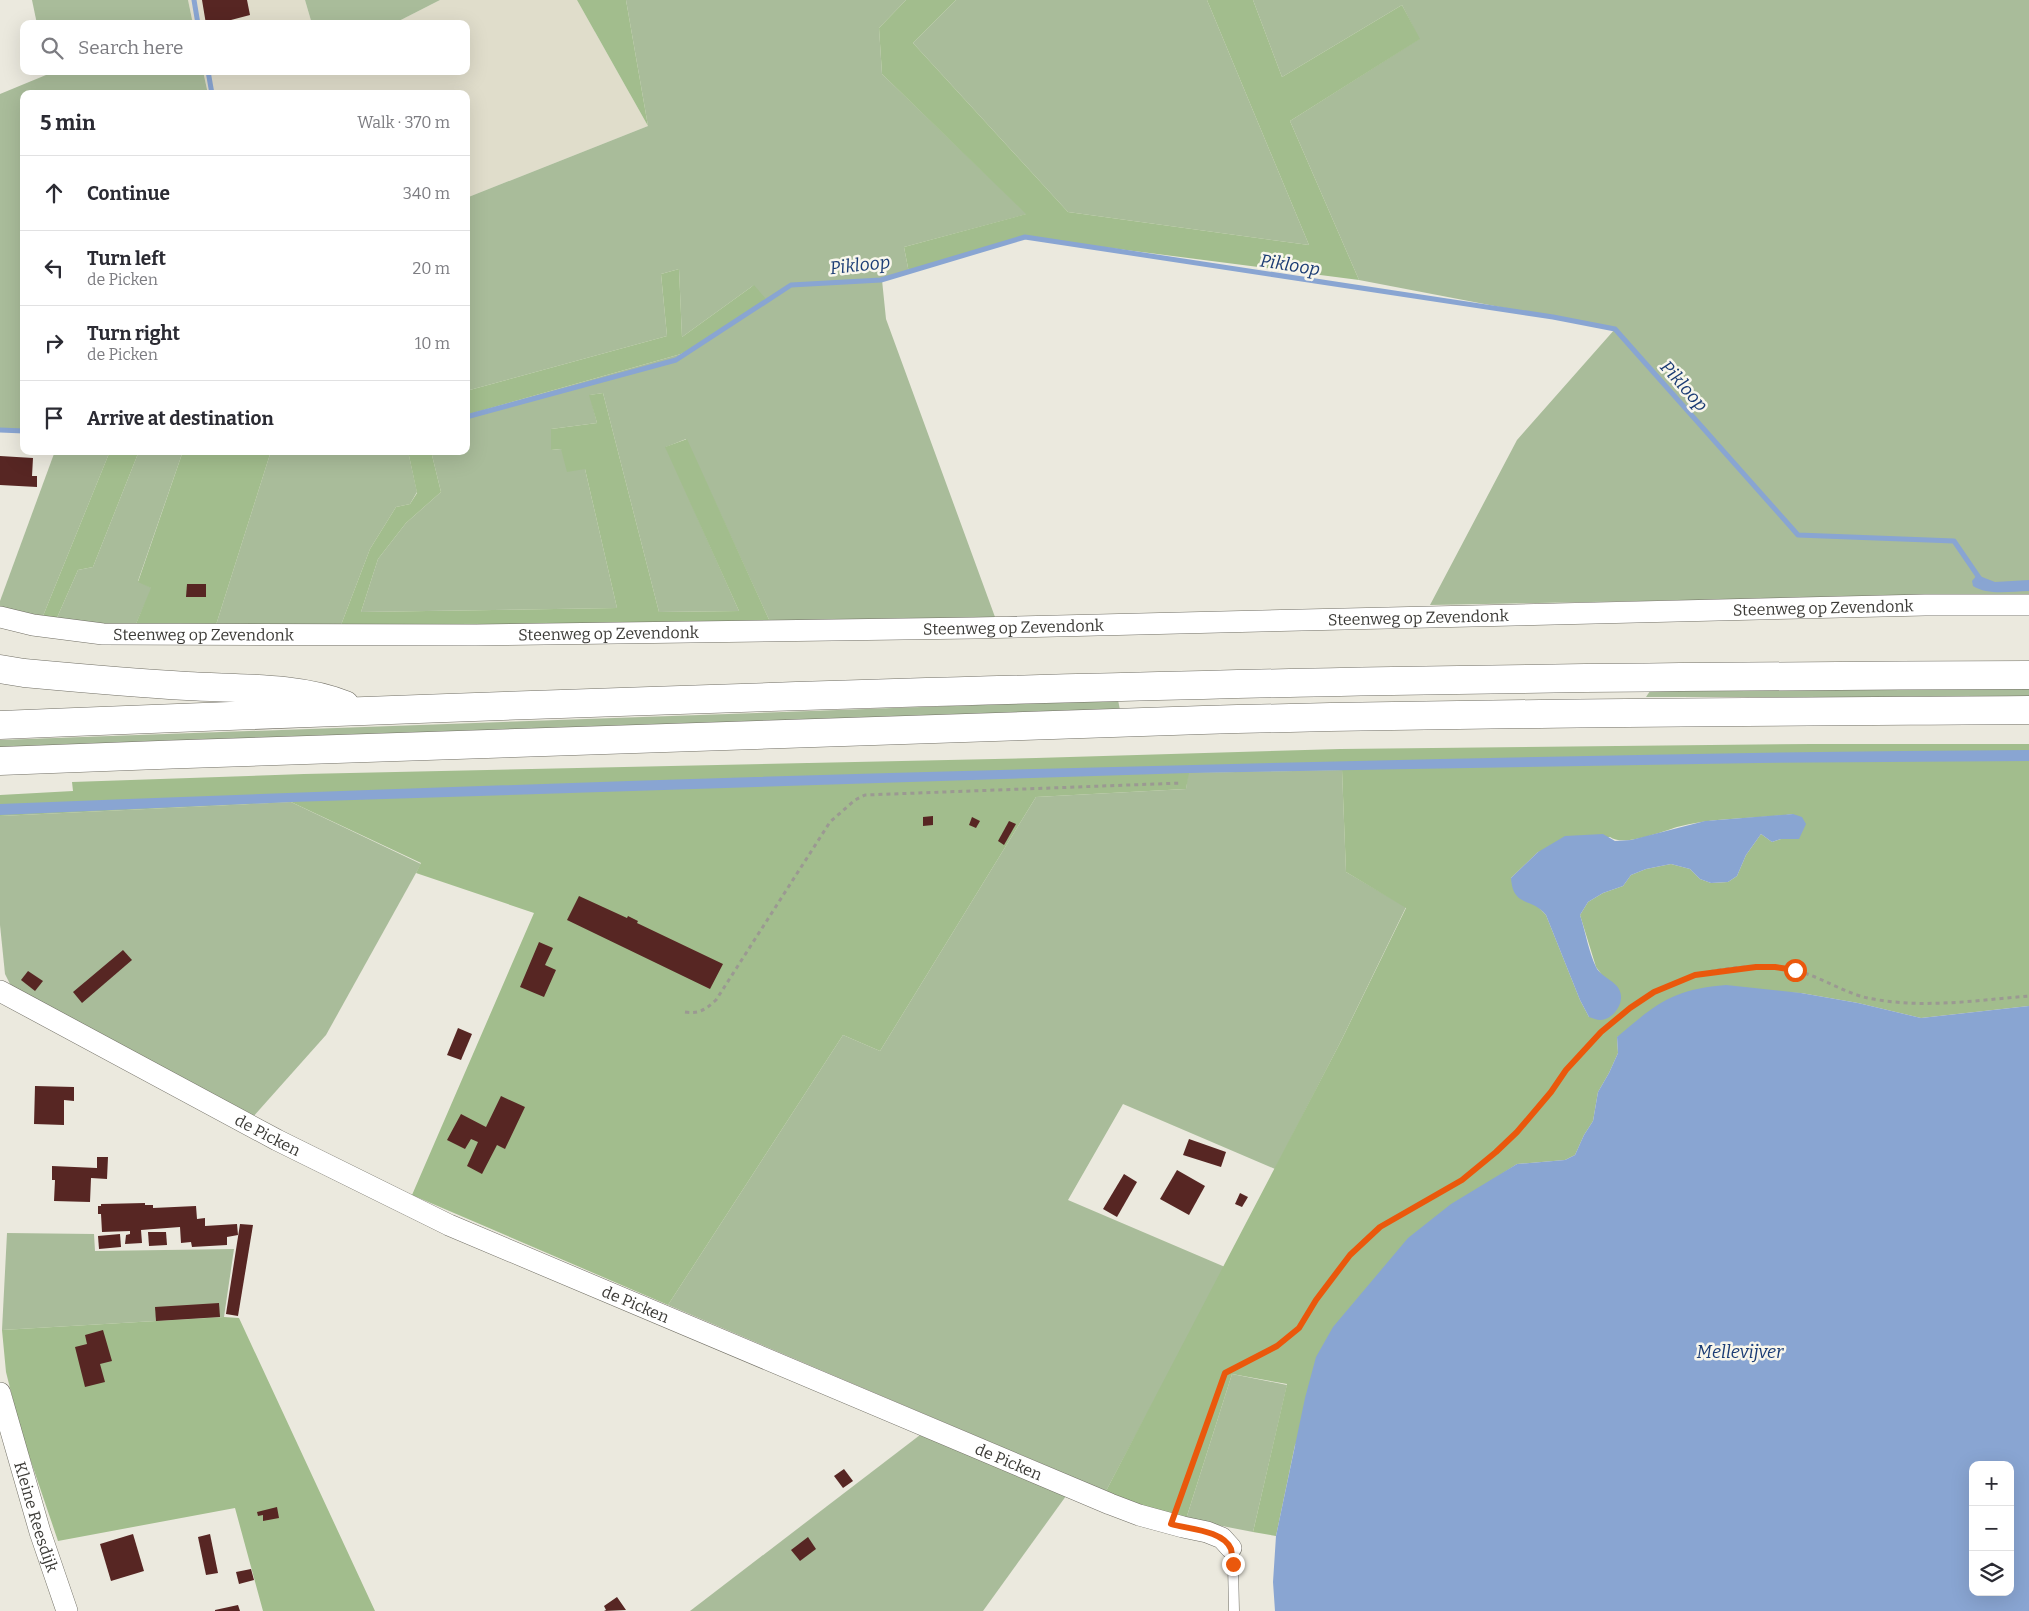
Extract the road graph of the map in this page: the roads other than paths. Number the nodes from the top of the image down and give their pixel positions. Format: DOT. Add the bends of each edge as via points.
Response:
graph roads {
  1 [pos="2029,605"];
  2 [pos="0,617"];
  3 [pos="0,669"];
  4 [pos="2029,675"];
  5 [pos="2029,710"];
  6 [pos="360,711"];
  7 [pos="0,725"];
  8 [pos="0,761"];
  9 [pos="0,991"];
  10 [pos="0,1393"];
  11 [pos="1230,1548"];
  12 [pos="66,1611"];
  13 [pos="1234,1611"];
  1 -- 2 [label="street, Steenweg op Zevendonk" via="974,628 476,634 103,634 33,625"];
  3 -- 6 [label="highway" via="167,685 306,693"];
  4 -- 6 [label="highway" via="1202,684"];
  5 -- 8 [label="highway" via="1205,720"];
  6 -- 7 [label="highway"];
  9 -- 11 [label="street, de Picken" via="276,1140 449,1225 1110,1504 1222,1538"];
  10 -- 12 [label="street, Kleine Reesdijk"];
  11 -- 13 [label="lane, de Picken"];
}
